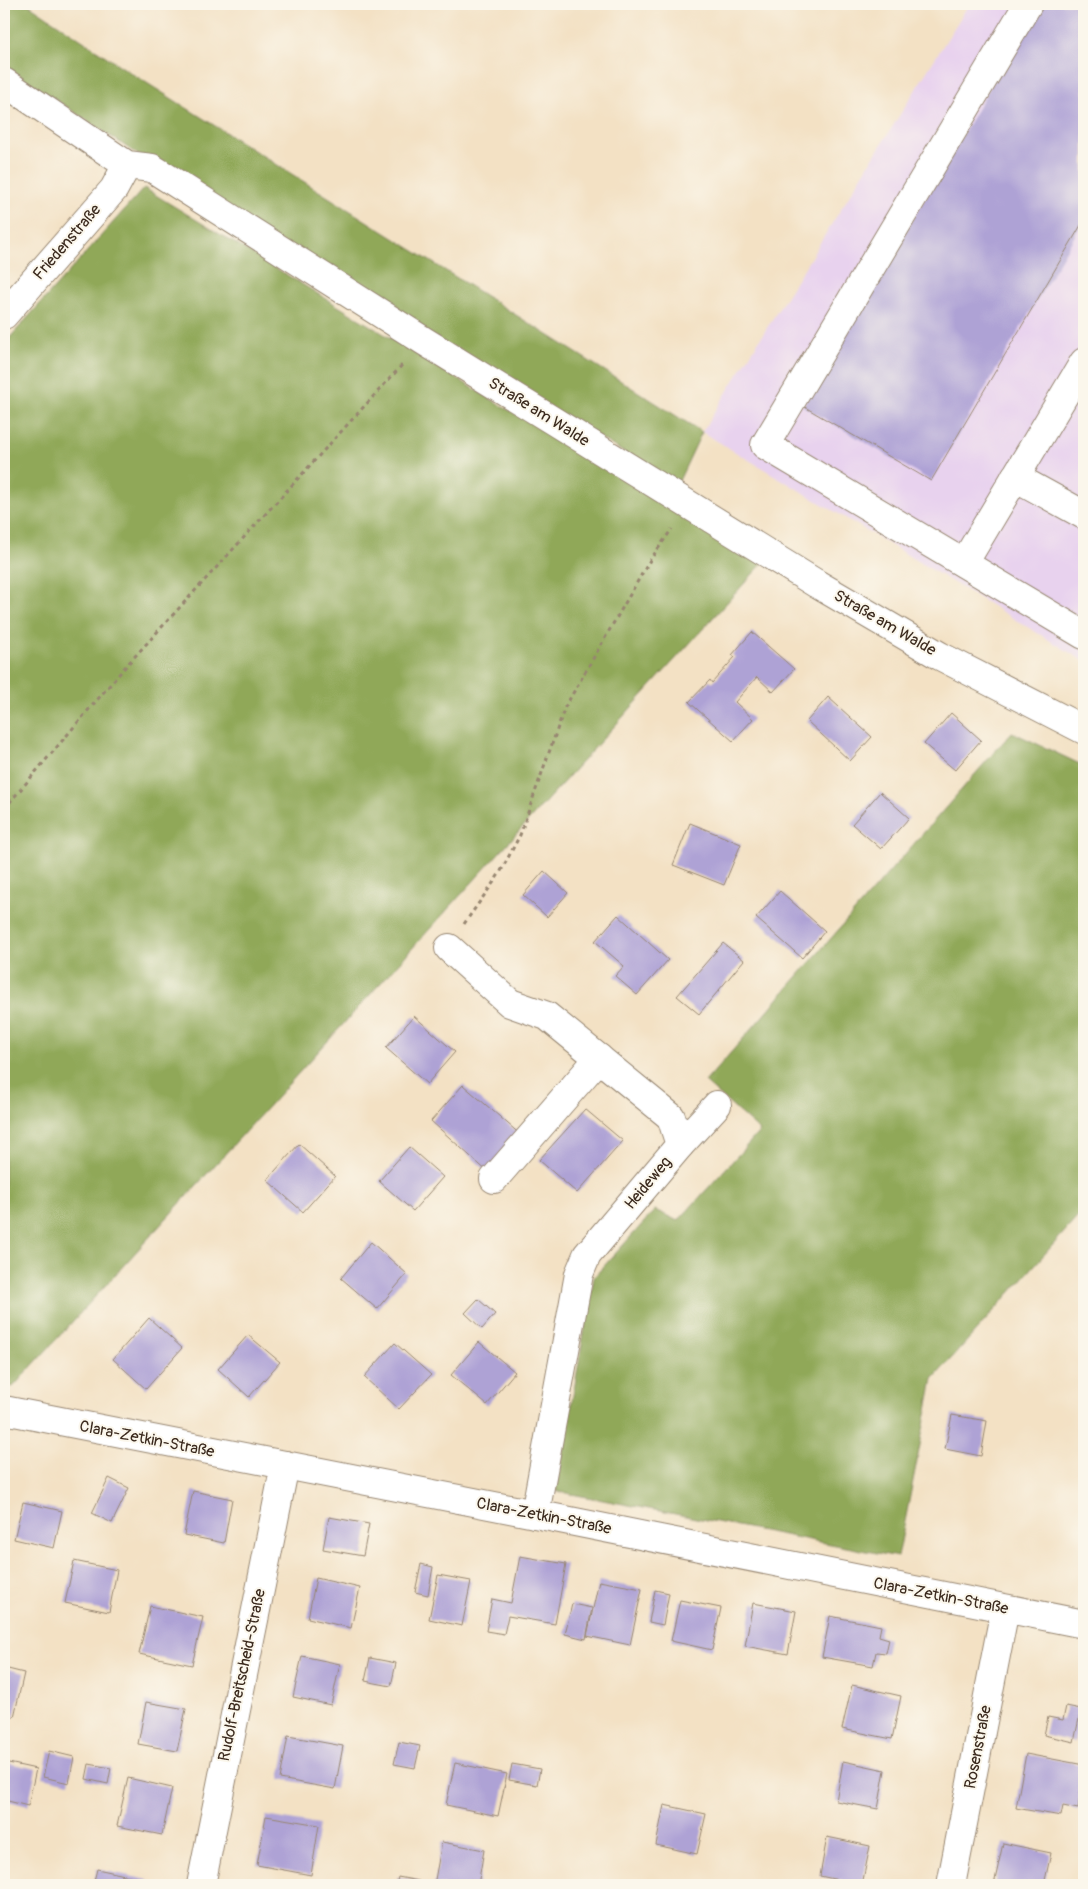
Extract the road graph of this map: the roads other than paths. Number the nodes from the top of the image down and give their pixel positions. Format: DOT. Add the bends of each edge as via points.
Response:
graph roads {
  1 [pos="1028,4"];
  2 [pos="4,82"];
  3 [pos="127,165"];
  4 [pos="4,315"];
  5 [pos="1084,362"];
  6 [pos="1016,477"];
  7 [pos="1084,515"];
  8 [pos="964,563"];
  9 [pos="1084,635"];
  10 [pos="1084,730"];
  11 [pos="449,948"];
  12 [pos="599,1058"];
  13 [pos="717,1104"];
  14 [pos="680,1145"];
  15 [pos="494,1179"];
  16 [pos="4,1410"];
  17 [pos="285,1465"];
  18 [pos="535,1514"];
  19 [pos="1005,1609"];
  20 [pos="1084,1624"];
  21 [pos="200,1885"];
  22 [pos="951,1885"];
  1 -- 8 [label="street" via="765,445"];
  2 -- 3 [label="street, Straße am Walde"];
  3 -- 4 [label="street, Friedenstraße" via="114,189"];
  3 -- 10 [label="street, Straße am Walde" via="152,168 817,584 940,656"];
  5 -- 6 [label="street"];
  6 -- 7 [label="street"];
  6 -- 8 [label="street"];
  8 -- 9 [label="street"];
  11 -- 12 [label="street, Heideweg" via="510,1003 547,1016"];
  12 -- 14 [label="street, Heideweg" via="670,1117"];
  12 -- 15 [label="street"];
  13 -- 14 [label="street"];
  14 -- 18 [label="street, Heideweg" via="587,1255 578,1274"];
  16 -- 17 [label="street, Clara-Zetkin-Straße"];
  17 -- 18 [label="street, Clara-Zetkin-Straße"];
  17 -- 21 [label="street, Rudolf-Breitscheid-Straße"];
  18 -- 19 [label="street, Clara-Zetkin-Straße"];
  19 -- 20 [label="street, Clara-Zetkin-Straße"];
  19 -- 22 [label="street, Rosenstraße"];
}
